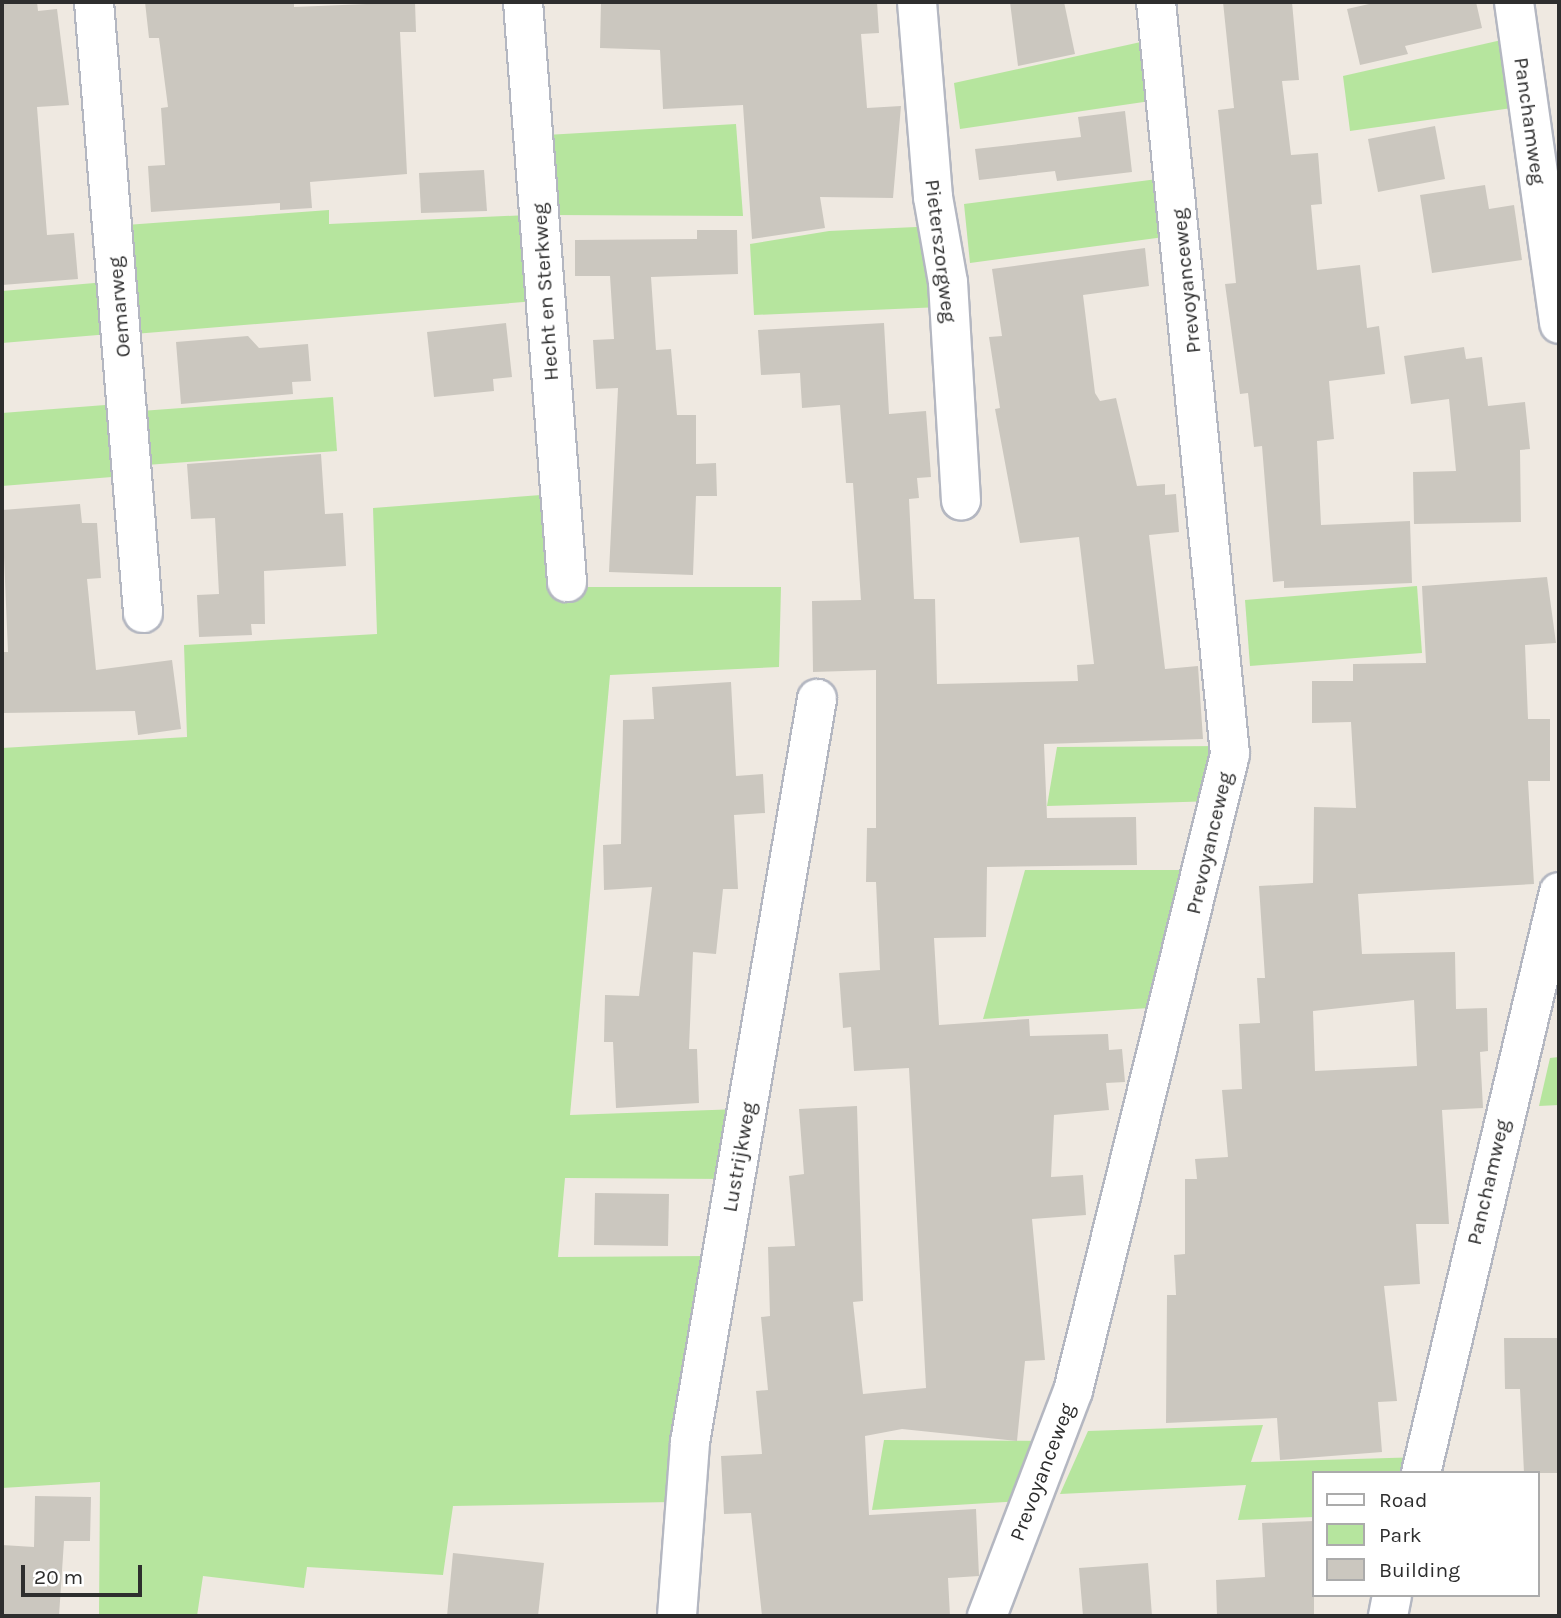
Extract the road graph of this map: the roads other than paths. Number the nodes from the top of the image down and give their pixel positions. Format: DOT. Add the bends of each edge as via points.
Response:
graph roads {
  1 [pos="94,2"];
  2 [pos="523,2"];
  3 [pos="916,2"];
  4 [pos="1156,2"];
  5 [pos="1514,2"];
  6 [pos="1559,324"];
  7 [pos="961,501"];
  8 [pos="567,582"];
  9 [pos="143,613"];
  10 [pos="817,699"];
  11 [pos="1559,892"];
  12 [pos="1421,1471"];
  13 [pos="1392,1597"];
  14 [pos="677,1616"];
  15 [pos="987,1616"];
  16 [pos="1388,1616"];
  1 -- 9 [label="street, Oemarweg"];
  2 -- 8 [label="street, Hecht en Sterkweg"];
  3 -- 7 [label="street, Pieterszorgweg" via="933,197 948,282"];
  4 -- 15 [label="street, Prevoyanceweg" via="1228,689 1230,754 1073,1391"];
  5 -- 6 [label="street, Panchamweg"];
  10 -- 14 [label="street, Lustrijkweg" via="690,1442"];
  11 -- 12 [label="street, Panchamweg"];
  13 -- 16 [label="street"];
}
